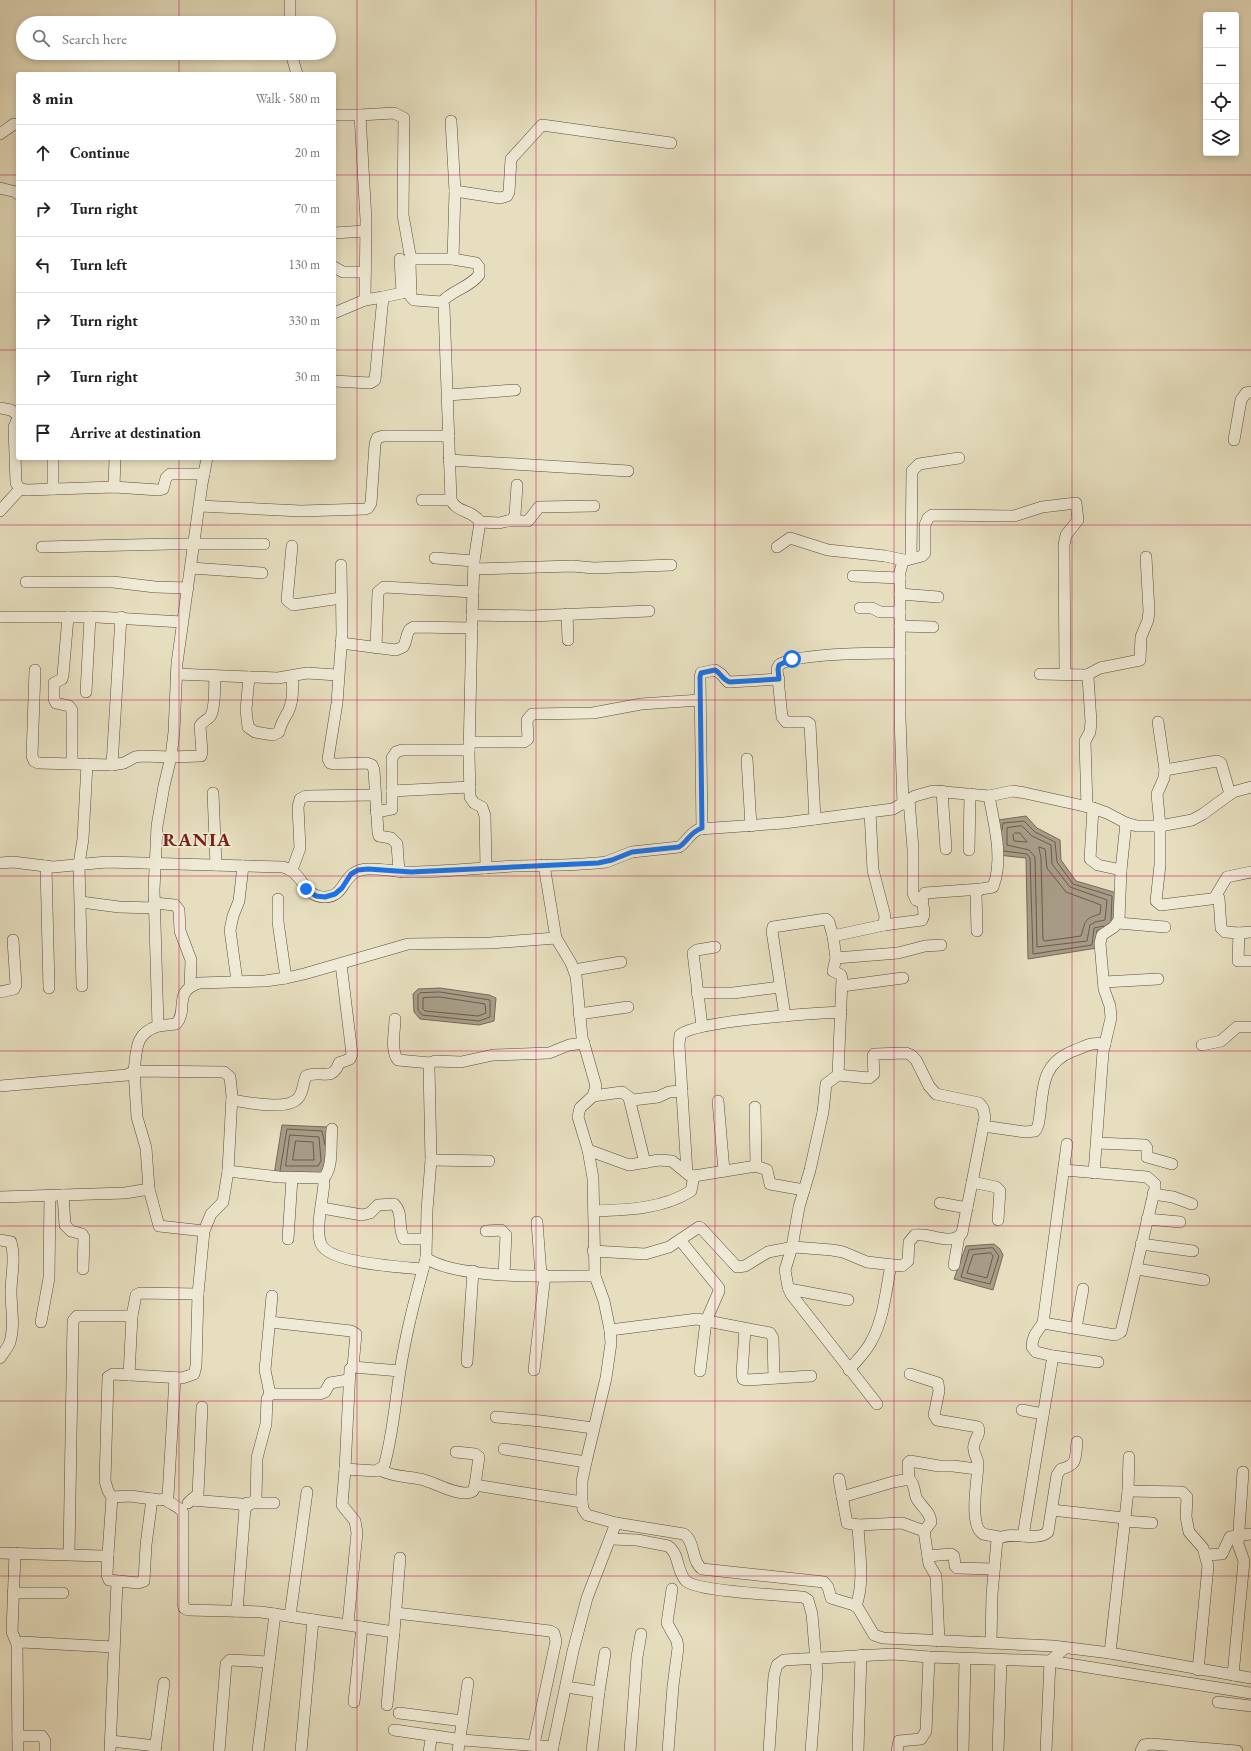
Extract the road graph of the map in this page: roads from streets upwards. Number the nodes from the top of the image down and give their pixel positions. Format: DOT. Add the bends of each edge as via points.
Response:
graph roads {
  1 [pos="290,0"];
  2 [pos="290,16"];
  3 [pos="293,60"];
  4 [pos="296,72"];
  5 [pos="336,115"];
  6 [pos="361,119"];
  7 [pos="452,121"];
  8 [pos="14,124"];
  9 [pos="0,134"];
  10 [pos="671,143"];
  11 [pos="0,188"];
  12 [pos="454,191"];
  13 [pos="16,192"];
  14 [pos="365,231"];
  15 [pos="336,233"];
  16 [pos="405,259"];
  17 [pos="452,259"];
  18 [pos="336,268"];
  19 [pos="365,272"];
  20 [pos="406,292"];
  21 [pos="383,297"];
  22 [pos="365,300"];
  23 [pos="442,302"];
  24 [pos="336,312"];
  25 [pos="336,381"];
  26 [pos="515,390"];
  27 [pos="1251,392"];
  28 [pos="448,395"];
  29 [pos="0,408"];
  30 [pos="16,414"];
  31 [pos="16,420"];
  32 [pos="446,436"];
  33 [pos="1234,440"];
  34 [pos="960,458"];
  35 [pos="53,460"];
  36 [pos="115,460"];
  37 [pos="207,460"];
  38 [pos="450,460"];
  39 [pos="628,471"];
  40 [pos="204,474"];
  41 [pos="517,485"];
  42 [pos="114,487"];
  43 [pos="20,489"];
  44 [pos="53,489"];
  45 [pos="422,500"];
  46 [pos="447,500"];
  47 [pos="200,506"];
  48 [pos="594,506"];
  49 [pos="0,510"];
  50 [pos="480,522"];
  51 [pos="508,522"];
  52 [pos="194,544"];
  53 [pos="264,544"];
  54 [pos="292,546"];
  55 [pos="42,547"];
  56 [pos="777,547"];
  57 [pos="1146,557"];
  58 [pos="435,558"];
  59 [pos="908,559"];
  60 [pos="341,565"];
  61 [pos="474,565"];
  62 [pos="671,565"];
  63 [pos="191,568"];
  64 [pos="262,573"];
  65 [pos="853,576"];
  66 [pos="900,578"];
  67 [pos="26,582"];
  68 [pos="188,588"];
  69 [pos="473,592"];
  70 [pos="900,594"];
  71 [pos="938,597"];
  72 [pos="341,598"];
  73 [pos="860,608"];
  74 [pos="649,610"];
  75 [pos="900,612"];
  76 [pos="567,614"];
  77 [pos="472,615"];
  78 [pos="0,617"];
  79 [pos="68,617"];
  80 [pos="90,617"];
  81 [pos="121,618"];
  82 [pos="182,622"];
  83 [pos="900,626"];
  84 [pos="933,627"];
  85 [pos="468,629"];
  86 [pos="568,640"];
  87 [pos="341,643"];
  88 [pos="376,648"];
  89 [pos="900,653"];
  90 [pos="35,670"];
  91 [pos="1064,673"];
  92 [pos="176,674"];
  93 [pos="338,674"];
  94 [pos="1040,674"];
  95 [pos="1087,675"];
  96 [pos="215,676"];
  97 [pos="292,676"];
  98 [pos="249,677"];
  99 [pos="779,679"];
  100 [pos="86,692"];
  101 [pos="700,700"];
  102 [pos="1158,722"];
  103 [pos="469,746"];
  104 [pos="171,758"];
  105 [pos="747,759"];
  106 [pos="72,763"];
  107 [pos="86,764"];
  108 [pos="112,765"];
  109 [pos="1165,770"];
  110 [pos="468,787"];
  111 [pos="1251,787"];
  112 [pos="392,791"];
  113 [pos="942,791"];
  114 [pos="213,793"];
  115 [pos="970,794"];
  116 [pos="1230,794"];
  117 [pos="376,795"];
  118 [pos="989,796"];
  119 [pos="906,802"];
  120 [pos="1090,808"];
  121 [pos="376,812"];
  122 [pos="870,812"];
  123 [pos="815,819"];
  124 [pos="1126,824"];
  125 [pos="750,826"];
  126 [pos="1160,826"];
  127 [pos="702,828"];
  128 [pos="946,849"];
  129 [pos="970,850"];
  130 [pos="0,863"];
  131 [pos="155,863"];
  132 [pos="216,865"];
  133 [pos="243,866"];
  134 [pos="481,868"];
  135 [pos="79,869"];
  136 [pos="292,870"];
  137 [pos="1121,870"];
  138 [pos="46,872"];
  139 [pos="399,872"];
  140 [pos="1251,872"];
  141 [pos="545,873"];
  142 [pos="981,889"];
  143 [pos="1215,897"];
  144 [pos="278,899"];
  145 [pos="81,902"];
  146 [pos="922,902"];
  147 [pos="154,906"];
  148 [pos="1118,923"];
  149 [pos="884,925"];
  150 [pos="1165,927"];
  151 [pos="976,931"];
  152 [pos="1251,932"];
  153 [pos="1238,933"];
  154 [pos="833,936"];
  155 [pos="556,938"];
  156 [pos="13,940"];
  157 [pos="941,945"];
  158 [pos="715,947"];
  159 [pos="836,958"];
  160 [pos="1251,961"];
  161 [pos="621,962"];
  162 [pos="341,964"];
  163 [pos="574,970"];
  164 [pos="286,978"];
  165 [pos="903,978"];
  166 [pos="1158,978"];
  167 [pos="237,981"];
  168 [pos="1104,982"];
  169 [pos="82,986"];
  170 [pos="190,986"];
  171 [pos="842,986"];
  172 [pos="780,987"];
  173 [pos="49,988"];
  174 [pos="0,992"];
  175 [pos="697,993"];
  176 [pos="628,1007"];
  177 [pos="841,1012"];
  178 [pos="579,1014"];
  179 [pos="785,1016"];
  180 [pos="395,1019"];
  181 [pos="158,1026"];
  182 [pos="702,1026"];
  183 [pos="1251,1027"];
  184 [pos="577,1044"];
  185 [pos="1105,1044"];
  186 [pos="1202,1046"];
  187 [pos="430,1063"];
  188 [pos="134,1071"];
  189 [pos="838,1075"];
  190 [pos="0,1083"];
  191 [pos="682,1091"];
  192 [pos="593,1096"];
  193 [pos="629,1098"];
  194 [pos="232,1100"];
  195 [pos="718,1101"];
  196 [pos="755,1107"];
  197 [pos="983,1126"];
  198 [pos="332,1129"];
  199 [pos="1097,1143"];
  200 [pos="1067,1144"];
  201 [pos="588,1150"];
  202 [pos="431,1160"];
  203 [pos="489,1161"];
  204 [pos="645,1163"];
  205 [pos="1172,1164"];
  206 [pos="756,1166"];
  207 [pos="1064,1170"];
  208 [pos="228,1171"];
  209 [pos="724,1171"];
  210 [pos="1094,1173"];
  211 [pos="690,1175"];
  212 [pos="292,1178"];
  213 [pos="323,1179"];
  214 [pos="972,1182"];
  215 [pos="149,1189"];
  216 [pos="804,1190"];
  217 [pos="1153,1194"];
  218 [pos="50,1195"];
  219 [pos="63,1195"];
  220 [pos="0,1197"];
  221 [pos="940,1203"];
  222 [pos="1192,1204"];
  223 [pos="322,1208"];
  224 [pos="967,1208"];
  225 [pos="594,1211"];
  226 [pos="1147,1219"];
  227 [pos="998,1220"];
  228 [pos="537,1222"];
  229 [pos="1180,1222"];
  230 [pos="204,1231"];
  231 [pos="486,1231"];
  232 [pos="960,1236"];
  233 [pos="288,1239"];
  234 [pos="426,1239"];
  235 [pos="0,1240"];
  236 [pos="680,1240"];
  237 [pos="1141,1244"];
  238 [pos="792,1247"];
  239 [pos="593,1251"];
  240 [pos="1193,1251"];
  241 [pos="425,1263"];
  242 [pos="891,1265"];
  243 [pos="954,1265"];
  244 [pos="83,1269"];
  245 [pos="1137,1269"];
  246 [pos="474,1272"];
  247 [pos="504,1274"];
  248 [pos="543,1275"];
  249 [pos="595,1276"];
  250 [pos="1204,1280"];
  251 [pos="1084,1289"];
  252 [pos="789,1290"];
  253 [pos="198,1294"];
  254 [pos="272,1296"];
  255 [pos="848,1300"];
  256 [pos="132,1316"];
  257 [pos="706,1321"];
  258 [pos="41,1322"];
  259 [pos="270,1322"];
  260 [pos="1043,1323"];
  261 [pos="1076,1328"];
  262 [pos="745,1329"];
  263 [pos="610,1330"];
  264 [pos="1053,1356"];
  265 [pos="0,1358"];
  266 [pos="467,1362"];
  267 [pos="1098,1362"];
  268 [pos="352,1367"];
  269 [pos="400,1370"];
  270 [pos="534,1370"];
  271 [pos="849,1370"];
  272 [pos="700,1371"];
  273 [pos="910,1374"];
  274 [pos="129,1376"];
  275 [pos="811,1376"];
  276 [pos="175,1378"];
  277 [pos="774,1378"];
  278 [pos="348,1380"];
  279 [pos="270,1394"];
  280 [pos="877,1404"];
  281 [pos="202,1406"];
  282 [pos="1022,1410"];
  283 [pos="1043,1414"];
  284 [pos="496,1417"];
  285 [pos="584,1427"];
  286 [pos="1076,1442"];
  287 [pos="504,1450"];
  288 [pos="456,1452"];
  289 [pos="1129,1457"];
  290 [pos="586,1462"];
  291 [pos="345,1469"];
  292 [pos="977,1469"];
  293 [pos="380,1470"];
  294 [pos="1243,1472"];
  295 [pos="839,1479"];
  296 [pos="909,1479"];
  297 [pos="474,1485"];
  298 [pos="1128,1491"];
  299 [pos="307,1492"];
  300 [pos="112,1497"];
  301 [pos="842,1498"];
  302 [pos="152,1499"];
  303 [pos="166,1499"];
  304 [pos="191,1500"];
  305 [pos="573,1501"];
  306 [pos="254,1502"];
  307 [pos="274,1503"];
  308 [pos="243,1506"];
  309 [pos="181,1508"];
  310 [pos="1052,1510"];
  311 [pos="1124,1520"];
  312 [pos="1152,1522"];
  313 [pos="858,1525"];
  314 [pos="614,1531"];
  315 [pos="924,1531"];
  316 [pos="1251,1534"];
  317 [pos="1023,1536"];
  318 [pos="1239,1536"];
  319 [pos="999,1537"];
  320 [pos="0,1553"];
  321 [pos="15,1554"];
  322 [pos="68,1554"];
  323 [pos="108,1554"];
  324 [pos="1206,1555"];
  325 [pos="928,1556"];
  326 [pos="400,1558"];
  327 [pos="994,1569"];
  328 [pos="117,1582"];
  329 [pos="672,1589"];
  330 [pos="13,1593"];
  331 [pos="63,1593"];
  332 [pos="856,1606"];
  333 [pos="237,1611"];
  334 [pos="396,1612"];
  335 [pos="275,1614"];
  336 [pos="290,1616"];
  337 [pos="313,1620"];
  338 [pos="348,1623"];
  339 [pos="362,1627"];
  340 [pos="394,1632"];
  341 [pos="641,1634"];
  342 [pos="939,1640"];
  343 [pos="991,1642"];
  344 [pos="17,1644"];
  345 [pos="113,1647"];
  346 [pos="1065,1648"];
  347 [pos="605,1653"];
  348 [pos="1110,1653"];
  349 [pos="861,1655"];
  350 [pos="1123,1656"];
  351 [pos="929,1657"];
  352 [pos="815,1658"];
  353 [pos="965,1659"];
  354 [pos="1000,1660"];
  355 [pos="1050,1661"];
  356 [pos="269,1662"];
  357 [pos="1111,1670"];
  358 [pos="1198,1670"];
  359 [pos="1233,1675"];
  360 [pos="1251,1678"];
  361 [pos="164,1683"];
  362 [pos="468,1683"];
  363 [pos="566,1687"];
  364 [pos="599,1692"];
  365 [pos="1251,1693"];
  366 [pos="354,1702"];
  367 [pos="1218,1702"];
  368 [pos="387,1705"];
  369 [pos="1251,1706"];
  370 [pos="399,1713"];
  371 [pos="463,1721"];
  372 [pos="394,1730"];
  373 [pos="432,1735"];
  374 [pos="18,1736"];
  375 [pos="460,1739"];
  376 [pos="110,1746"];
  377 [pos="544,1746"];
  378 [pos="155,1748"];
  379 [pos="18,1751"];
  380 [pos="45,1751"];
  381 [pos="219,1751"];
  382 [pos="258,1751"];
  383 [pos="301,1751"];
  384 [pos="429,1751"];
  385 [pos="458,1751"];
  386 [pos="592,1751"];
  387 [pos="630,1751"];
  388 [pos="668,1751"];
  389 [pos="769,1751"];
  390 [pos="811,1751"];
  391 [pos="858,1751"];
  392 [pos="897,1751"];
  393 [pos="963,1751"];
  394 [pos="998,1751"];
  395 [pos="1046,1751"];
  396 [pos="1140,1751"];
  397 [pos="1236,1751"];
  1 -- 2 [label="street"];
  3 -- 4 [label="street"];
  5 -- 6 [label="street"];
  6 -- 14 [label="street"];
  6 -- 16 [label="street" via="394,113 404,118"];
  7 -- 12 [label="street"];
  8 -- 9 [label="street"];
  10 -- 12 [label="street" via="542,125 511,159 507,196 500,198"];
  11 -- 13 [label="street"];
  12 -- 17 [label="street"];
  14 -- 15 [label="street"];
  14 -- 19 [label="street"];
  16 -- 17 [label="street"];
  16 -- 20 [label="street"];
  17 -- 23 [label="street" via="476,263 479,275"];
  18 -- 19 [label="street" via="343,272"];
  19 -- 22 [label="street"];
  20 -- 21 [label="street"];
  20 -- 23 [label="street" via="414,300"];
  21 -- 22 [label="street"];
  21 -- 25 [label="street" via="375,380 370,383"];
  22 -- 24 [label="street"];
  23 -- 28 [label="street" via="445,312"];
  26 -- 28 [label="street"];
  27 -- 33 [label="street" via="1246,393 1241,400"];
  28 -- 32 [label="street"];
  29 -- 30 [label="street"];
  31 -- 43 [label="street" via="16,484"];
  32 -- 38 [label="street"];
  32 -- 47 [label="street" via="377,438 374,444 371,503 365,509 301,511"];
  34 -- 59 [label="street" via="919,464 912,471"];
  35 -- 44 [label="street"];
  36 -- 42 [label="street"];
  37 -- 40 [label="street"];
  38 -- 39 [label="street"];
  38 -- 46 [label="street"];
  40 -- 42 [label="street" via="170,474 163,489 159,490"];
  40 -- 47 [label="street"];
  41 -- 51 [label="street" via="515,515"];
  42 -- 44 [label="street"];
  43 -- 44 [label="street"];
  43 -- 49 [label="street"];
  45 -- 46 [label="street"];
  46 -- 50 [label="street" via="459,509 473,514"];
  47 -- 52 [label="street"];
  48 -- 51 [label="street" via="544,506 535,510 528,521"];
  50 -- 51 [label="street"];
  50 -- 61 [label="street"];
  52 -- 53 [label="street"];
  52 -- 55 [label="street"];
  52 -- 63 [label="street"];
  54 -- 72 [label="street" via="287,600 289,604"];
  56 -- 59 [label="street" via="790,538 828,550"];
  57 -- 95 [label="street" via="1149,612 1141,637 1140,660 1100,668"];
  58 -- 61 [label="street"];
  59 -- 66 [label="street" via="901,566"];
  59 -- 91 [label="street" via="922,556 924,553 925,525 932,515 1014,516 1042,507 1076,502 1078,520 1066,535 1064,545"];
  60 -- 72 [label="street"];
  61 -- 62 [label="street" via="594,568"];
  61 -- 69 [label="street"];
  63 -- 64 [label="street"];
  63 -- 68 [label="street"];
  65 -- 66 [label="street"];
  66 -- 70 [label="street"];
  67 -- 68 [label="street" via="113,582 155,588"];
  68 -- 82 [label="street"];
  69 -- 77 [label="street"];
  69 -- 88 [label="street" via="384,587 380,589"];
  70 -- 71 [label="street"];
  70 -- 75 [label="street"];
  72 -- 87 [label="street"];
  73 -- 75 [label="street"];
  74 -- 76 [label="street"];
  75 -- 83 [label="street"];
  76 -- 77 [label="street" via="513,617"];
  76 -- 86 [label="street"];
  77 -- 85 [label="street"];
  78 -- 79 [label="street"];
  79 -- 80 [label="street"];
  79 -- 106 [label="street" via="63,675 53,687 56,703 69,706 72,710"];
  80 -- 81 [label="street"];
  80 -- 100 [label="street"];
  81 -- 82 [label="street"];
  81 -- 108 [label="street"];
  82 -- 92 [label="street"];
  83 -- 84 [label="street"];
  83 -- 89 [label="street"];
  85 -- 88 [label="street" via="414,626 410,628 406,643 400,649"];
  85 -- 103 [label="street"];
  87 -- 88 [label="street"];
  87 -- 93 [label="street"];
  89 -- 99 [label="street" via="792,659 779,665"];
  89 -- 119 [label="street" via="900,747"];
  90 -- 106 [label="street" via="32,756 34,761"];
  91 -- 94 [label="street"];
  91 -- 95 [label="street"];
  92 -- 96 [label="street"];
  92 -- 104 [label="street"];
  93 -- 97 [label="street" via="307,673"];
  93 -- 117 [label="street" via="336,709 328,759 330,763 335,764 372,765"];
  95 -- 120 [label="street" via="1090,681 1091,722 1090,732 1085,741"];
  96 -- 98 [label="street"];
  96 -- 104 [label="street" via="213,710 200,726 201,756"];
  97 -- 98 [label="street"];
  97 -- 98 [label="street" via="290,707 279,732 273,735 255,732 248,727 246,710"];
  99 -- 101 [label="street" via="730,682 715,670 704,672 700,677"];
  99 -- 123 [label="street" via="782,717 790,723 810,724"];
  101 -- 103 [label="street" via="641,704 593,713 532,714 527,720 528,740"];
  101 -- 127 [label="street"];
  102 -- 109 [label="street"];
  103 -- 110 [label="street"];
  103 -- 112 [label="street" via="396,752 392,758"];
  104 -- 108 [label="street" via="142,756"];
  104 -- 131 [label="street" via="160,811"];
  105 -- 125 [label="street"];
  106 -- 107 [label="street"];
  107 -- 108 [label="street"];
  107 -- 135 [label="street"];
  109 -- 116 [label="street" via="1217,761 1224,769"];
  109 -- 126 [label="street" via="1157,794"];
  110 -- 112 [label="street"];
  110 -- 134 [label="street" via="472,801 484,810"];
  111 -- 116 [label="street"];
  112 -- 121 [label="street" via="392,810"];
  113 -- 115 [label="street"];
  113 -- 119 [label="street" via="923,793"];
  113 -- 128 [label="street"];
  114 -- 132 [label="street"];
  115 -- 118 [label="street"];
  115 -- 129 [label="street"];
  116 -- 126 [label="street" via="1192,820"];
  117 -- 121 [label="street"];
  117 -- 136 [label="street" via="306,796 300,799 300,848"];
  118 -- 120 [label="street" via="1013,791"];
  118 -- 142 [label="street" via="997,844 996,874 993,886"];
  119 -- 122 [label="street" via="893,809"];
  119 -- 146 [label="street" via="913,849 913,893 916,900"];
  120 -- 124 [label="street" via="1108,813"];
  120 -- 137 [label="street" via="1090,859 1098,865"];
  121 -- 139 [label="street" via="379,836 391,838 398,844"];
  122 -- 123 [label="street"];
  122 -- 149 [label="street" via="873,870 885,916"];
  123 -- 125 [label="street"];
  124 -- 126 [label="street"];
  124 -- 137 [label="street"];
  125 -- 127 [label="street"];
  126 -- 143 [label="street" via="1160,870 1155,897 1158,904"];
  127 -- 141 [label="street" via="674,849 632,852 606,862"];
  130 -- 138 [label="street" via="13,862"];
  131 -- 132 [label="street"];
  131 -- 135 [label="street" via="106,862"];
  131 -- 147 [label="street"];
  132 -- 133 [label="street"];
  133 -- 136 [label="street" via="283,867"];
  133 -- 167 [label="street" via="239,901 230,930"];
  134 -- 139 [label="street"];
  134 -- 141 [label="street"];
  135 -- 138 [label="street"];
  135 -- 145 [label="street"];
  136 -- 139 [label="street" via="298,874 306,889 316,896 325,897 335,894 351,874 358,870"];
  137 -- 148 [label="street"];
  138 -- 173 [label="street"];
  140 -- 143 [label="street" via="1227,876"];
  141 -- 155 [label="street"];
  142 -- 146 [label="street" via="925,893"];
  142 -- 151 [label="street" via="975,898"];
  143 -- 153 [label="street" via="1220,900 1222,931"];
  144 -- 164 [label="street" via="278,922"];
  145 -- 147 [label="street" via="119,907"];
  145 -- 169 [label="street"];
  146 -- 149 [label="street" via="922,920"];
  147 -- 170 [label="street" via="175,906 179,910 180,931 191,960"];
  147 -- 181 [label="street"];
  148 -- 150 [label="street"];
  148 -- 168 [label="street" via="1105,932 1101,939"];
  149 -- 154 [label="street"];
  152 -- 153 [label="street"];
  153 -- 160 [label="street" via="1238,960"];
  154 -- 159 [label="street"];
  154 -- 172 [label="street" via="826,919 773,927"];
  155 -- 162 [label="street" via="490,943 408,944"];
  155 -- 163 [label="street"];
  156 -- 174 [label="street" via="16,984 14,989"];
  157 -- 159 [label="street" via="898,953"];
  158 -- 175 [label="street" via="693,953"];
  159 -- 171 [label="street" via="832,971 841,976"];
  161 -- 163 [label="street"];
  162 -- 164 [label="street"];
  162 -- 194 [label="street" via="352,1054 350,1059 339,1063 337,1070 332,1074 306,1076 301,1094 296,1100 277,1106"];
  163 -- 178 [label="street"];
  164 -- 167 [label="street"];
  165 -- 171 [label="street"];
  166 -- 168 [label="street"];
  167 -- 170 [label="street" via="199,983"];
  168 -- 185 [label="street" via="1111,1018"];
  170 -- 181 [label="street" via="184,994 179,1022 173,1026"];
  171 -- 177 [label="street"];
  172 -- 175 [label="street" via="733,993"];
  172 -- 179 [label="street"];
  175 -- 182 [label="street"];
  176 -- 178 [label="street"];
  177 -- 179 [label="street"];
  177 -- 189 [label="street"];
  178 -- 184 [label="street"];
  179 -- 182 [label="street"];
  180 -- 187 [label="street" via="396,1058"];
  181 -- 188 [label="street" via="142,1035"];
  182 -- 191 [label="street" via="684,1031 678,1039"];
  183 -- 186 [label="street" via="1237,1027 1221,1041"];
  184 -- 187 [label="street" via="549,1053 493,1055 461,1062"];
  184 -- 192 [label="street" via="596,1086"];
  185 -- 197 [label="street" via="1090,1043 1056,1060 1049,1069 1043,1086 1035,1131"];
  185 -- 199 [label="street"];
  187 -- 202 [label="street"];
  188 -- 190 [label="street" via="127,1074"];
  188 -- 194 [label="street" via="224,1072 230,1077"];
  188 -- 215 [label="street" via="137,1117 146,1148"];
  189 -- 197 [label="street" via="869,1078 874,1074 874,1054 906,1053 916,1060 936,1094 980,1103 984,1113"];
  189 -- 216 [label="street" via="826,1084 823,1112"];
  191 -- 193 [label="street" via="669,1092 654,1098"];
  191 -- 211 [label="street"];
  192 -- 193 [label="street" via="622,1092"];
  192 -- 201 [label="street" via="578,1112"];
  193 -- 204 [label="street"];
  194 -- 208 [label="street"];
  195 -- 209 [label="street"];
  196 -- 206 [label="street"];
  197 -- 214 [label="street"];
  198 -- 213 [label="street" via="330,1164"];
  199 -- 205 [label="street" via="1145,1145 1147,1157"];
  199 -- 210 [label="street"];
  200 -- 207 [label="street"];
  201 -- 204 [label="street" via="623,1164 635,1166"];
  201 -- 225 [label="street" via="593,1178"];
  202 -- 203 [label="street"];
  202 -- 234 [label="street"];
  204 -- 211 [label="street" via="672,1161"];
  206 -- 209 [label="street"];
  206 -- 216 [label="street" via="766,1168 768,1182 772,1185"];
  207 -- 210 [label="street"];
  207 -- 260 [label="street"];
  208 -- 212 [label="street"];
  208 -- 230 [label="street" via="223,1202 211,1214"];
  209 -- 211 [label="street"];
  210 -- 217 [label="street" via="1147,1177 1155,1184"];
  211 -- 225 [label="street" via="691,1192 678,1198 636,1209"];
  212 -- 213 [label="street"];
  212 -- 233 [label="street"];
  213 -- 223 [label="street"];
  214 -- 224 [label="street"];
  214 -- 227 [label="street" via="994,1186 1000,1190"];
  215 -- 219 [label="street" via="125,1193"];
  215 -- 230 [label="street" via="159,1226"];
  216 -- 238 [label="street"];
  217 -- 222 [label="street" via="1173,1197"];
  217 -- 226 [label="street"];
  218 -- 219 [label="street"];
  218 -- 220 [label="street"];
  218 -- 258 [label="street" via="49,1278"];
  219 -- 244 [label="street" via="64,1225 84,1237"];
  221 -- 224 [label="street"];
  223 -- 234 [label="street" via="362,1215 370,1213 378,1205 394,1204 399,1211 404,1239"];
  223 -- 241 [label="street" via="320,1241 324,1249 341,1257 362,1262"];
  224 -- 232 [label="street"];
  225 -- 239 [label="street"];
  226 -- 229 [label="street"];
  226 -- 237 [label="street"];
  228 -- 248 [label="street"];
  230 -- 253 [label="street"];
  231 -- 247 [label="street" via="501,1230 506,1235"];
  232 -- 242 [label="street" via="951,1239 915,1235 909,1242 906,1264"];
  232 -- 243 [label="street"];
  234 -- 241 [label="street"];
  235 -- 265 [label="street" via="11,1242 13,1257 13,1323 9,1344"];
  236 -- 238 [label="street" via="696,1227 701,1228 734,1265 742,1268 768,1252"];
  236 -- 239 [label="street" via="662,1250 645,1254"];
  236 -- 257 [label="street" via="719,1288"];
  237 -- 240 [label="street"];
  237 -- 245 [label="street"];
  238 -- 242 [label="street" via="832,1250 867,1262"];
  238 -- 252 [label="street" via="785,1270"];
  239 -- 249 [label="street"];
  241 -- 246 [label="street"];
  241 -- 269 [label="street"];
  242 -- 271 [label="street" via="875,1334"];
  245 -- 250 [label="street"];
  245 -- 261 [label="street" via="1121,1332 1115,1335"];
  246 -- 247 [label="street"];
  246 -- 266 [label="street"];
  247 -- 248 [label="street"];
  248 -- 249 [label="street"];
  248 -- 270 [label="street"];
  249 -- 263 [label="street"];
  251 -- 261 [label="street"];
  252 -- 255 [label="street"];
  252 -- 271 [label="street"];
  253 -- 256 [label="street" via="140,1293 134,1298"];
  253 -- 276 [label="street" via="194,1374"];
  254 -- 259 [label="street"];
  256 -- 274 [label="street"];
  256 -- 322 [label="street" via="77,1316 73,1321"];
  257 -- 262 [label="street"];
  257 -- 263 [label="street" via="690,1319"];
  257 -- 272 [label="street"];
  259 -- 268 [label="street" via="351,1330 356,1334"];
  259 -- 279 [label="street" via="265,1370"];
  260 -- 261 [label="street"];
  260 -- 264 [label="street" via="1033,1335 1032,1348 1036,1352"];
  262 -- 277 [label="street" via="772,1335"];
  262 -- 277 [label="street" via="742,1378"];
  263 -- 285 [label="street" via="611,1343 606,1378"];
  264 -- 267 [label="street"];
  264 -- 283 [label="street"];
  268 -- 269 [label="street"];
  268 -- 278 [label="street"];
  269 -- 293 [label="street" via="388,1450 384,1466"];
  271 -- 280 [label="street"];
  273 -- 292 [label="street" via="938,1383 934,1415 937,1420 978,1428 974,1448 978,1460"];
  274 -- 276 [label="street"];
  274 -- 300 [label="street" via="113,1374 108,1379 105,1481"];
  275 -- 277 [label="street"];
  276 -- 303 [label="street"];
  278 -- 279 [label="street" via="330,1383 325,1392 320,1394"];
  278 -- 291 [label="street"];
  279 -- 306 [label="street" via="266,1424 257,1458 257,1492"];
  281 -- 304 [label="street" via="198,1494"];
  282 -- 283 [label="street"];
  283 -- 317 [label="street"];
  284 -- 285 [label="street"];
  285 -- 290 [label="street"];
  286 -- 310 [label="street" via="1074,1463 1071,1467 1061,1469 1057,1474"];
  287 -- 290 [label="street"];
  288 -- 297 [label="street" via="475,1454 479,1457"];
  289 -- 298 [label="street"];
  290 -- 305 [label="street"];
  291 -- 293 [label="street"];
  291 -- 338 [label="street" via="342,1505 355,1521 357,1533"];
  292 -- 296 [label="street" via="910,1461"];
  292 -- 319 [label="street" via="977,1526 983,1534"];
  293 -- 297 [label="street" via="468,1493 473,1491"];
  294 -- 318 [label="street"];
  295 -- 301 [label="street"];
  296 -- 301 [label="street"];
  296 -- 315 [label="street" via="913,1482 918,1500 931,1518"];
  297 -- 305 [label="street"];
  298 -- 311 [label="street"];
  298 -- 324 [label="street" via="1185,1493 1188,1502 1186,1517 1189,1532"];
  299 -- 336 [label="street"];
  300 -- 302 [label="street"];
  300 -- 323 [label="street"];
  301 -- 313 [label="street" via="847,1523"];
  302 -- 303 [label="street"];
  302 -- 328 [label="street" via="144,1581"];
  303 -- 309 [label="street" via="169,1504"];
  304 -- 308 [label="street"];
  304 -- 309 [label="street"];
  305 -- 314 [label="street" via="587,1515"];
  306 -- 307 [label="street"];
  306 -- 308 [label="street"];
  308 -- 333 [label="street"];
  309 -- 333 [label="street" via="184,1608"];
  310 -- 311 [label="street"];
  310 -- 317 [label="street" via="1048,1532 1041,1536"];
  311 -- 312 [label="street"];
  311 -- 348 [label="street"];
  313 -- 315 [label="street" via="902,1522"];
  313 -- 332 [label="street" via="861,1584"];
  314 -- 332 [label="street" via="684,1534 690,1540 696,1563 702,1569 819,1581 826,1584 831,1598"];
  314 -- 352 [label="street" via="637,1540 668,1546 675,1554 687,1582 712,1589 803,1597 808,1600 812,1614"];
  314 -- 363 [label="street" via="587,1598"];
  315 -- 325 [label="street"];
  316 -- 318 [label="street"];
  317 -- 319 [label="street"];
  318 -- 324 [label="street" via="1228,1538 1222,1554"];
  318 -- 359 [label="street" via="1238,1544 1244,1561"];
  319 -- 327 [label="street"];
  320 -- 321 [label="street"];
  321 -- 322 [label="street"];
  321 -- 330 [label="street"];
  322 -- 323 [label="street"];
  323 -- 328 [label="street" via="107,1578"];
  324 -- 358 [label="street" via="1208,1566"];
  325 -- 327 [label="street" via="950,1554 954,1556 957,1568"];
  325 -- 342 [label="street" via="930,1567 936,1576"];
  326 -- 334 [label="street"];
  327 -- 343 [label="street"];
  328 -- 345 [label="street"];
  329 -- 388 [label="street" via="667,1623 677,1640 678,1648"];
  330 -- 331 [label="street"];
  330 -- 344 [label="street" via="12,1632"];
  332 -- 342 [label="street" via="877,1637"];
  333 -- 335 [label="street"];
  334 -- 340 [label="street"];
  334 -- 377 [label="street" via="554,1632 556,1641"];
  335 -- 336 [label="street"];
  335 -- 356 [label="street"];
  336 -- 337 [label="street"];
  337 -- 338 [label="street"];
  337 -- 383 [label="street"];
  338 -- 339 [label="street"];
  339 -- 340 [label="street"];
  339 -- 366 [label="street"];
  340 -- 368 [label="street"];
  341 -- 387 [label="street"];
  342 -- 343 [label="street"];
  343 -- 346 [label="street"];
  344 -- 345 [label="street" via="22,1642"];
  344 -- 374 [label="street"];
  345 -- 376 [label="street"];
  346 -- 348 [label="street"];
  346 -- 355 [label="street"];
  347 -- 364 [label="street"];
  348 -- 350 [label="street"];
  349 -- 351 [label="street"];
  349 -- 352 [label="street"];
  349 -- 391 [label="street"];
  350 -- 357 [label="street"];
  350 -- 358 [label="street"];
  351 -- 353 [label="street"];
  351 -- 392 [label="street" via="926,1731 921,1739 899,1741"];
  352 -- 389 [label="street" via="784,1660 777,1665"];
  352 -- 390 [label="street" via="817,1681"];
  353 -- 354 [label="street"];
  353 -- 393 [label="street"];
  354 -- 355 [label="street"];
  354 -- 394 [label="street"];
  355 -- 357 [label="street"];
  355 -- 395 [label="street"];
  356 -- 381 [label="street" via="230,1660 226,1664"];
  356 -- 382 [label="street"];
  357 -- 365 [label="street"];
  358 -- 359 [label="street"];
  359 -- 360 [label="street"];
  361 -- 378 [label="street"];
  362 -- 371 [label="street"];
  363 -- 364 [label="street"];
  363 -- 377 [label="street"];
  364 -- 386 [label="street"];
  367 -- 369 [label="street"];
  370 -- 371 [label="street"];
  371 -- 375 [label="street"];
  372 -- 373 [label="street"];
  373 -- 375 [label="street"];
  373 -- 384 [label="street"];
  374 -- 379 [label="street"];
  374 -- 380 [label="street" via="42,1736"];
  375 -- 377 [label="street"];
  375 -- 385 [label="street"];
  376 -- 378 [label="street"];
  396 -- 397 [label="street" via="1144,1745 1151,1744"];
}
